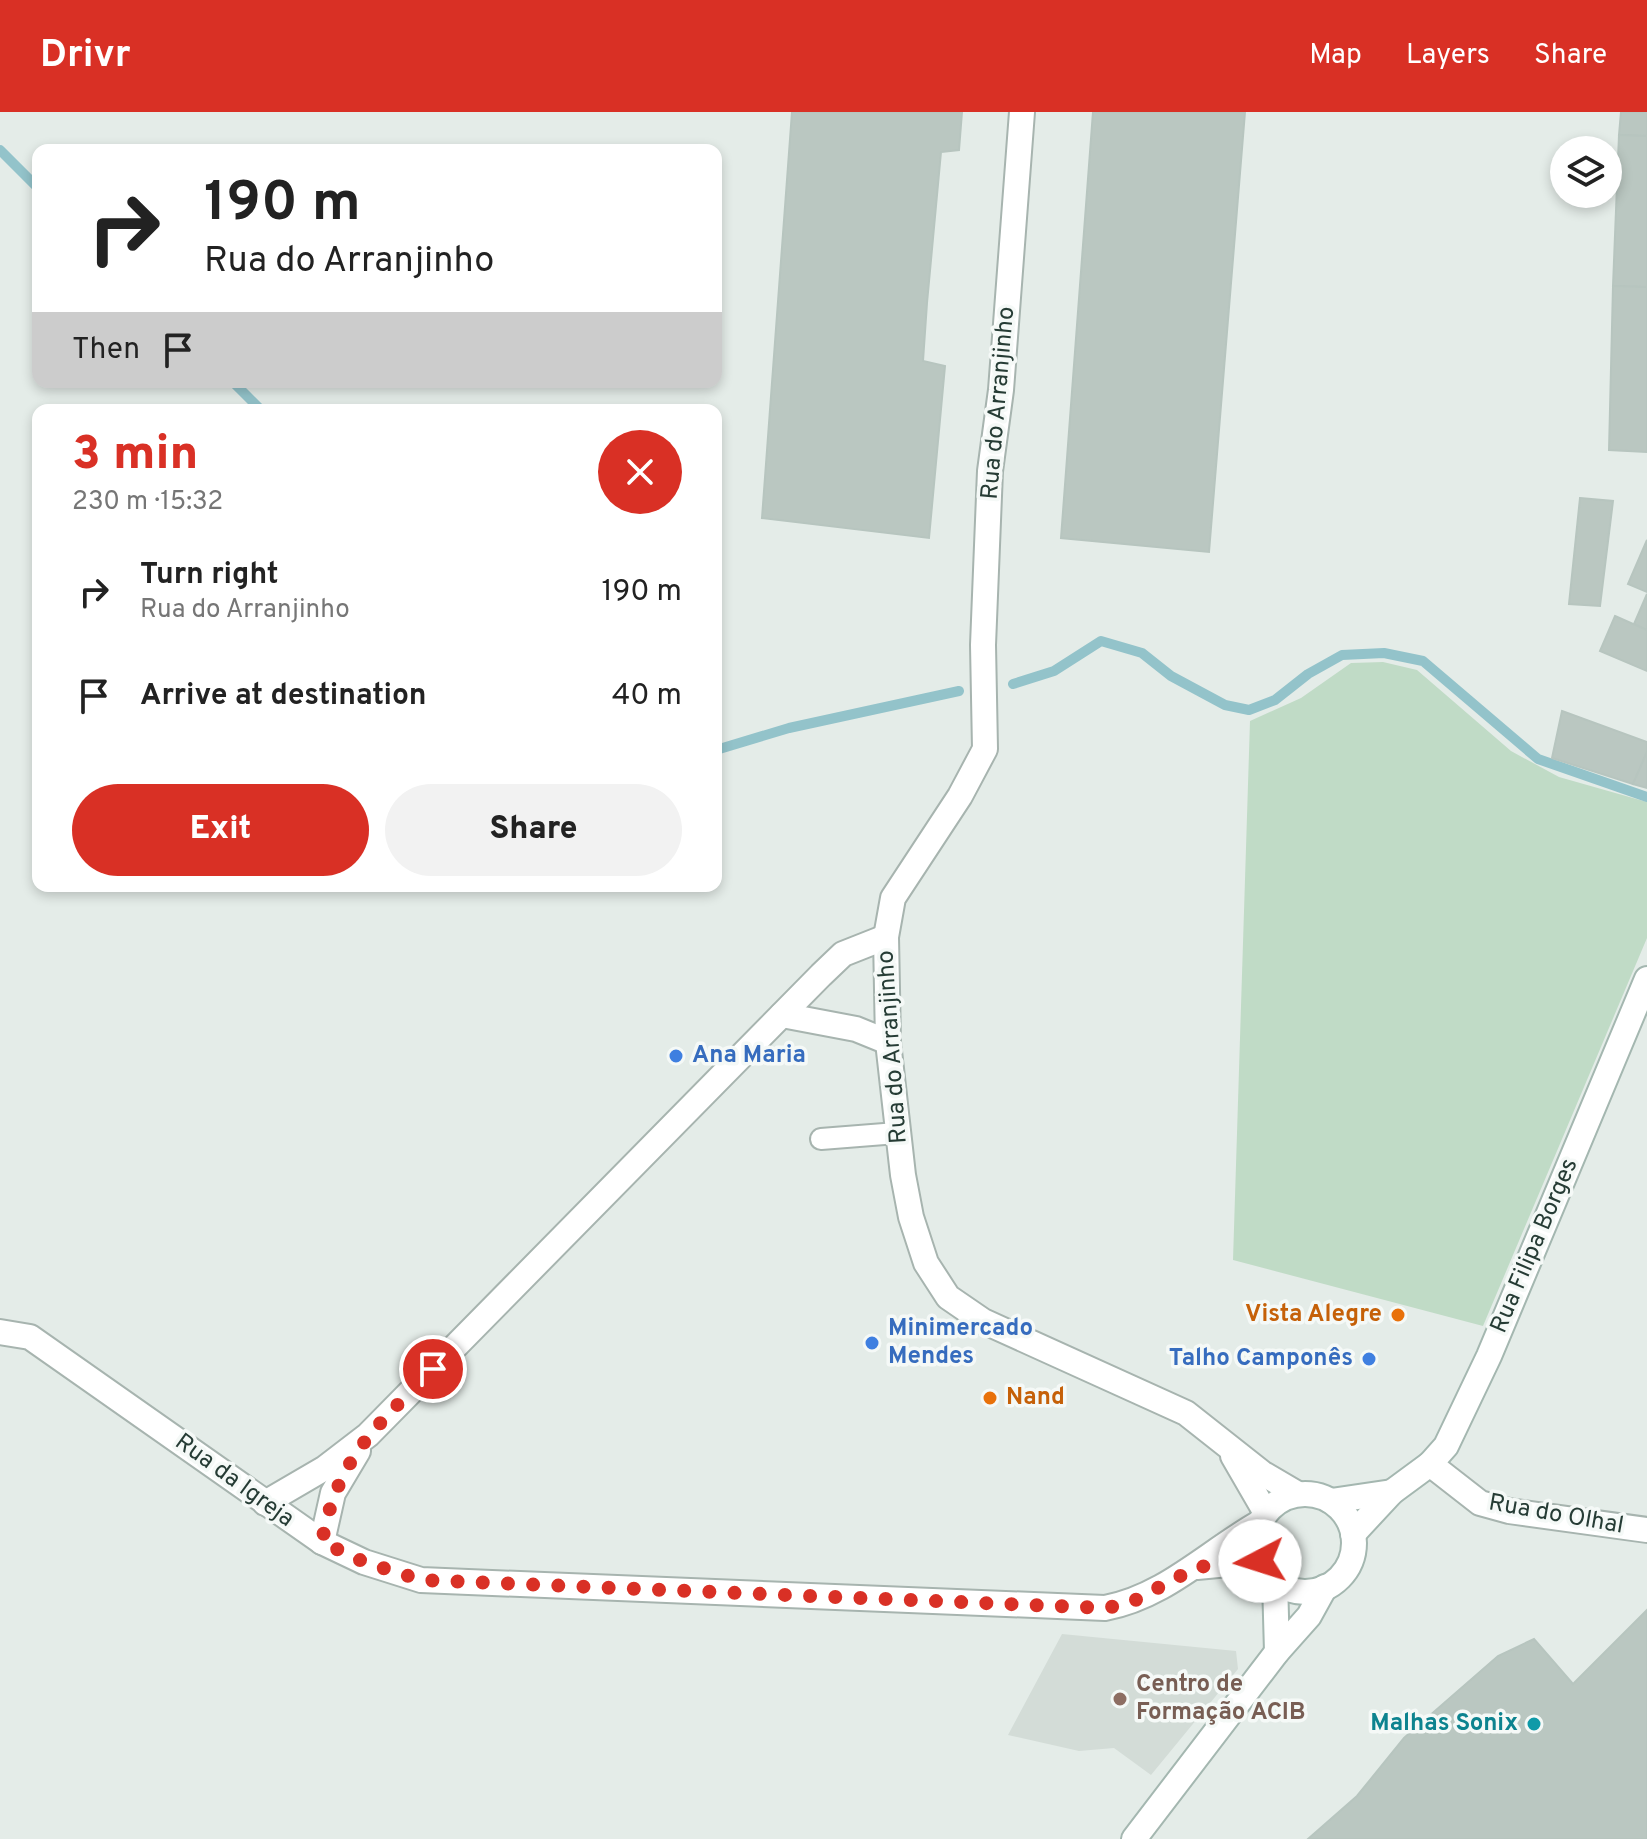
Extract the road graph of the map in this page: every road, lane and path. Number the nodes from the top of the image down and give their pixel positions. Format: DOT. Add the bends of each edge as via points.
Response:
graph roads {
  1 [pos="1022,112"];
  2 [pos="886,937"];
  3 [pos="1647,979"];
  4 [pos="782,1015"];
  5 [pos="888,1042"];
  6 [pos="897,1133"];
  7 [pos="821,1139"];
  8 [pos="0,1332"];
  9 [pos="368,1435"];
  10 [pos="1229,1447"];
  11 [pos="1430,1464"];
  12 [pos="1392,1492"];
  13 [pos="1298,1494"];
  14 [pos="1331,1501"];
  15 [pos="265,1503"];
  16 [pos="1263,1518"];
  17 [pos="1647,1530"];
  18 [pos="1353,1534"];
  19 [pos="322,1542"];
  20 [pos="1260,1561"];
  21 [pos="1197,1567"];
  22 [pos="1275,1581"];
  23 [pos="1325,1587"];
  24 [pos="1277,1652"];
  25 [pos="1134,1839"];
  1 -- 2 [label="street, Rua do Arranjinho" via="990,471 985,749 893,898"];
  2 -- 4 [label="street" via="843,954"];
  2 -- 5 [label="street, Rua do Arranjinho"];
  3 -- 11 [label="street, Rua Filipa Borges" via="1489,1356 1446,1446"];
  4 -- 5 [label="street" via="826,1021"];
  4 -- 9 [label="street"];
  5 -- 6 [label="street, Rua do Arranjinho"];
  6 -- 7 [label="lane"];
  6 -- 10 [label="street, Rua do Arranjinho" via="911,1217 926,1263 948,1297 983,1321 1186,1413"];
  8 -- 15 [label="street, Rua da Igreja" via="30,1337"];
  9 -- 15 [label="street"];
  9 -- 19 [label="street" via="333,1493"];
  10 -- 13 [label="street, Rua do Arranjinho"];
  10 -- 16 [label="street, Rua do Arranjinho"];
  11 -- 12 [label="street, Rua Filipa Borges"];
  11 -- 17 [label="street, Rua do Olhal" via="1480,1503"];
  12 -- 14 [label="street, Rua Filipa Borges"];
  12 -- 18 [label="street, Rua Filipa Borges"];
  13 -- 14 [label="street"];
  13 -- 16 [label="street"];
  14 -- 18 [label="street"];
  15 -- 19 [label="street, Rua da Igreja"];
  16 -- 20 [label="street" via="1256,1548"];
  16 -- 21 [label="street, Rua da Igreja"];
  18 -- 23 [label="street" via="1345,1571"];
  19 -- 21 [label="street, Rua da Igreja" via="421,1580 1105,1608 1128,1604"];
  20 -- 21 [label="street, Rua da Igreja"];
  20 -- 22 [label="street"];
  22 -- 23 [label="street" via="1299,1591"];
  22 -- 24 [label="street"];
  23 -- 24 [label="street" via="1309,1616"];
  24 -- 25 [label="street"];
}
